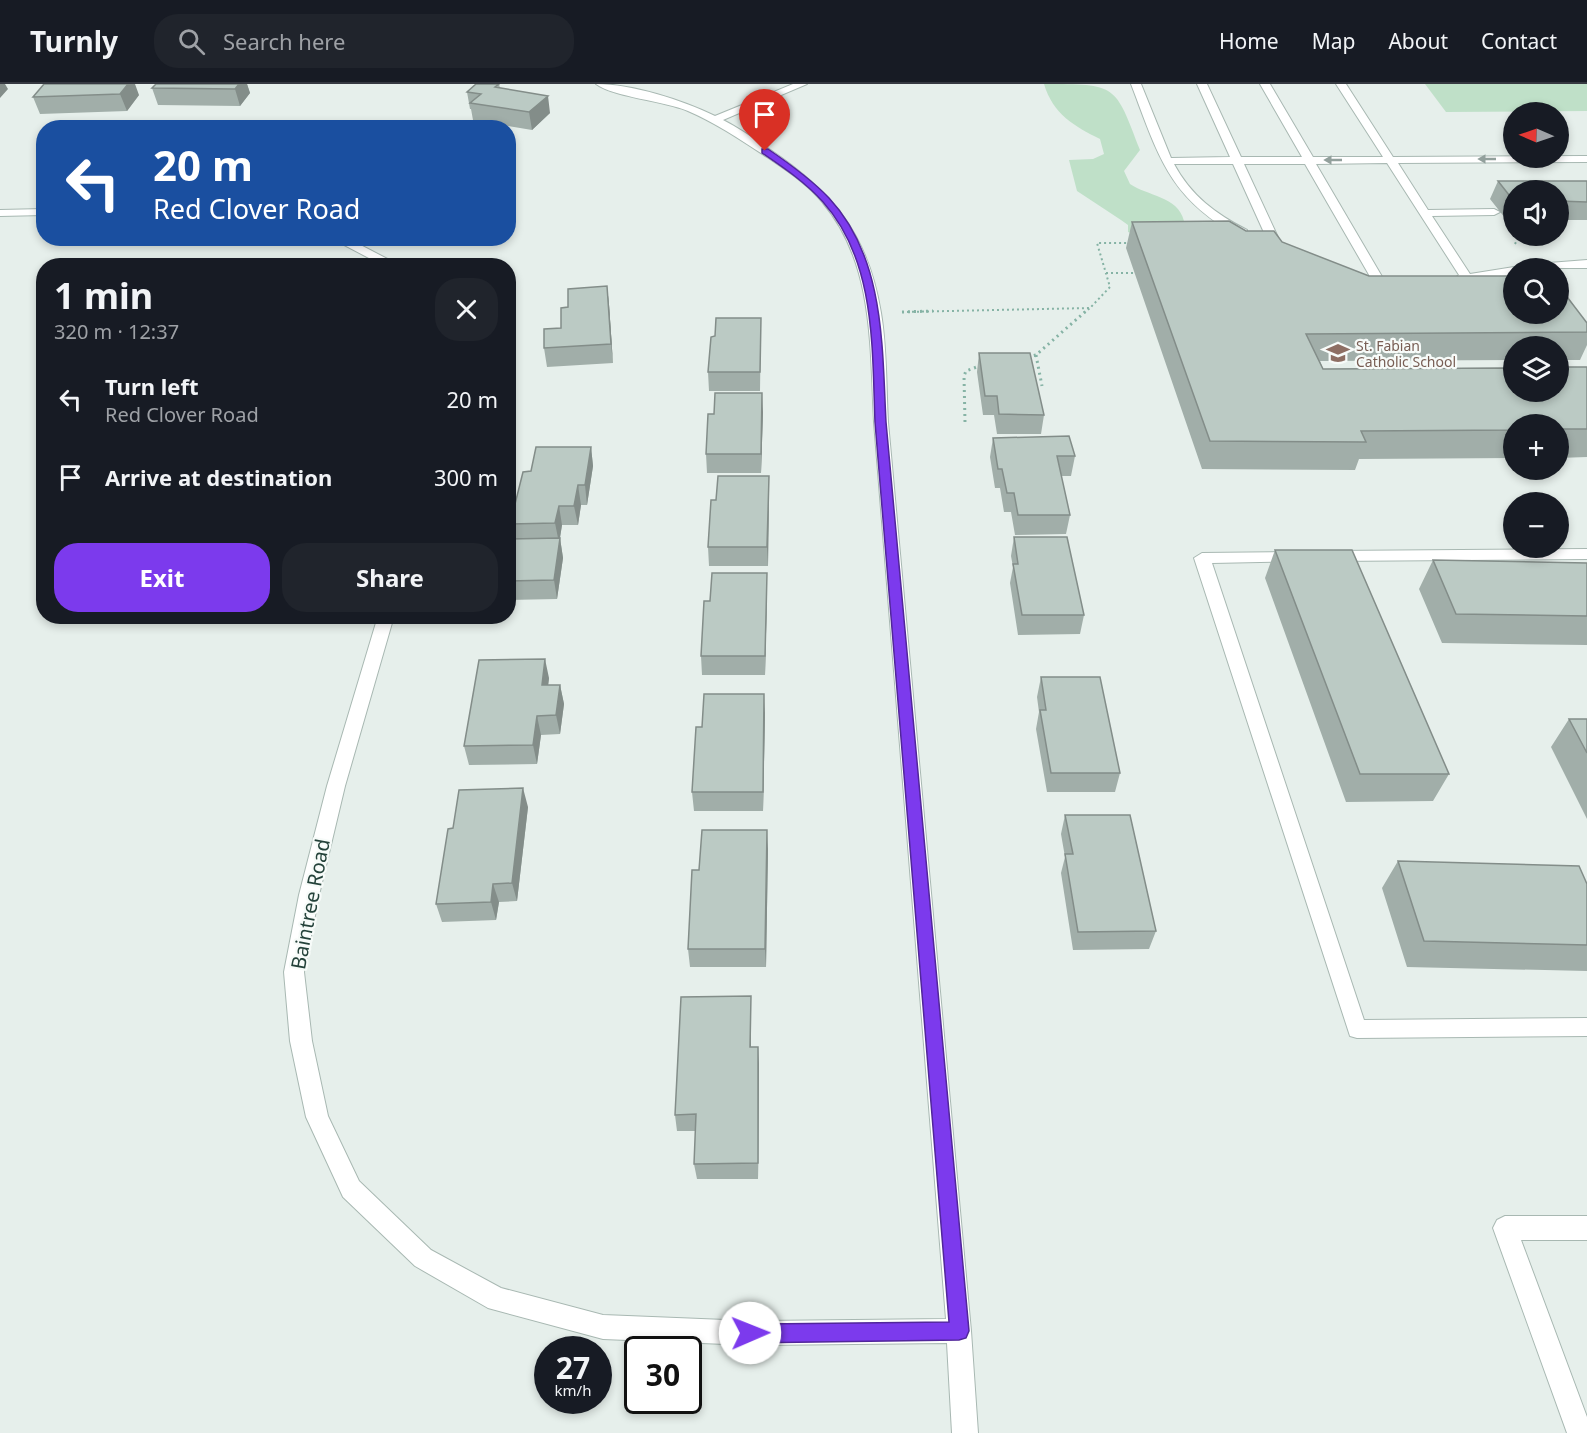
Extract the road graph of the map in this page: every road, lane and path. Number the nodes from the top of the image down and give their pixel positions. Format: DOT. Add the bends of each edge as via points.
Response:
graph roads {
  1 [pos="601,84"];
  2 [pos="802,84"];
  3 [pos="1136,84"];
  4 [pos="1202,84"];
  5 [pos="1265,84"];
  6 [pos="1341,84"];
  7 [pos="714,120"];
  8 [pos="1587,159"];
  9 [pos="1238,160"];
  10 [pos="1310,160"];
  11 [pos="1392,160"];
  12 [pos="1167,161"];
  13 [pos="36,212"];
  14 [pos="1494,212"];
  15 [pos="0,213"];
  16 [pos="1426,213"];
  17 [pos="1131,243"];
  18 [pos="354,246"];
  19 [pos="378,258"];
  20 [pos="1587,264"];
  21 [pos="1569,265"];
  22 [pos="1106,273"];
  23 [pos="1135,273"];
  24 [pos="1503,273"];
  25 [pos="1467,279"];
  26 [pos="1358,280"];
  27 [pos="1441,280"];
  28 [pos="1090,308"];
  29 [pos="875,313"];
  30 [pos="1036,355"];
  31 [pos="1027,358"];
  32 [pos="990,365"];
  33 [pos="1042,386"];
  34 [pos="966,423"];
  35 [pos="1587,554"];
  36 [pos="384,624"];
  37 [pos="1587,1027"];
  38 [pos="1587,1228"];
  39 [pos="959,1331"];
  40 [pos="965,1433"];
  41 [pos="1580,1433"];
  1 -- 7 [label="street" via="690,108"];
  2 -- 7 [label="street"];
  3 -- 12 [label="street"];
  4 -- 9 [label="street"];
  5 -- 10 [label="street"];
  6 -- 11 [label="street"];
  7 -- 29 [label="street" via="799,174 828,201 851,237"];
  8 -- 11 [label="street, one-way"];
  9 -- 10 [label="street"];
  9 -- 12 [label="street"];
  9 -- 12 [label="street" via="1281,250 1235,230 1192,201"];
  11 -- 10 [label="street, one-way"];
  10 -- 26 [label="street" via="1383,280"];
  11 -- 16 [label="street"];
  13 -- 15 [label="street"];
  14 -- 16 [label="street"];
  16 -- 25 [label="street"];
  17 -- 22 [label="path" via="1097,243"];
  18 -- 19 [label="street"];
  20 -- 21 [label="street"];
  22 -- 23 [label="path"];
  22 -- 28 [label="path" via="1110,287"];
  24 -- 25 [label="street"];
  25 -- 27 [label="street"];
  28 -- 29 [label="path"];
  28 -- 30 [label="path"];
  29 -- 39 [label="street"];
  30 -- 31 [label="path"];
  30 -- 33 [label="path"];
  32 -- 34 [label="path" via="966,371 963,378"];
  35 -- 37 [label="street" via="1202,558 1357,1029"];
  36 -- 39 [label="street, Baintree Road" via="336,786 294,972 301,1041 317,1117 351,1189 423,1258 497,1299 603,1326 676,1332"];
  38 -- 41 [label="street" via="1505,1227"];
  39 -- 40 [label="street"];
}
